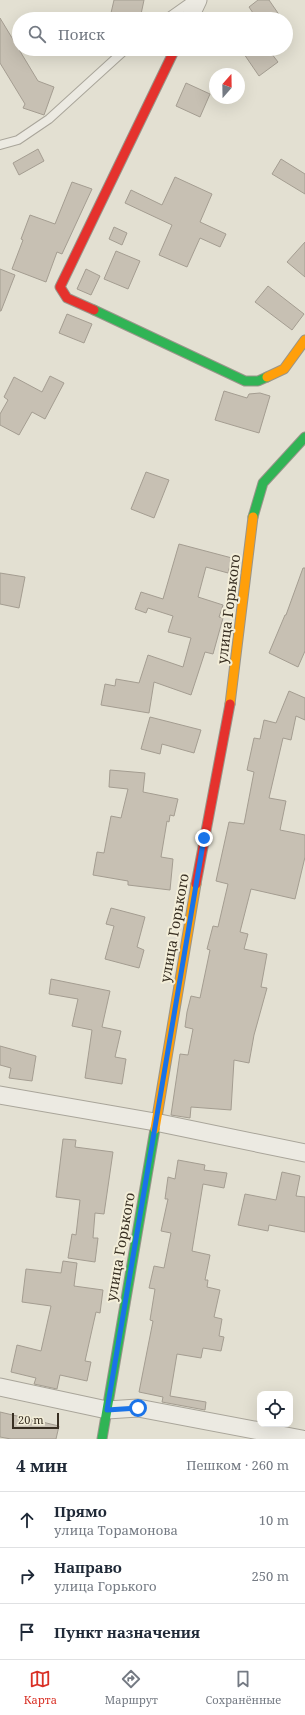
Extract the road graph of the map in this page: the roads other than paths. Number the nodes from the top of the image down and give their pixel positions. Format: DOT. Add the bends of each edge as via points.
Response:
graph roads {
  1 [pos="194,0"];
  2 [pos="198,0"];
  3 [pos="176,12"];
  4 [pos="192,12"];
  5 [pos="118,56"];
  6 [pos="172,56"];
  7 [pos="0,145"];
  8 [pos="305,340"];
  9 [pos="305,437"];
  10 [pos="0,1095"];
  11 [pos="155,1122"];
  12 [pos="305,1153"];
  13 [pos="0,1387"];
  14 [pos="107,1410"];
  15 [pos="102,1439"];
  16 [pos="302,1439"];
  1 -- 3 [label="lane"];
  2 -- 4 [label="street"];
  5 -- 7 [label="lane" via="49,119 18,140"];
  6 -- 8 [label="street" via="60,287 67,298 245,380 258,380 284,369"];
  9 -- 11 [label="street, улица Горького" via="263,483 254,512 232,691"];
  10 -- 11 [label="street"];
  11 -- 12 [label="street"];
  11 -- 14 [label="street, улица Горького"];
  13 -- 14 [label="street"];
  14 -- 15 [label="street, улица Горького"];
  14 -- 16 [label="street" via="138,1408"];
}
